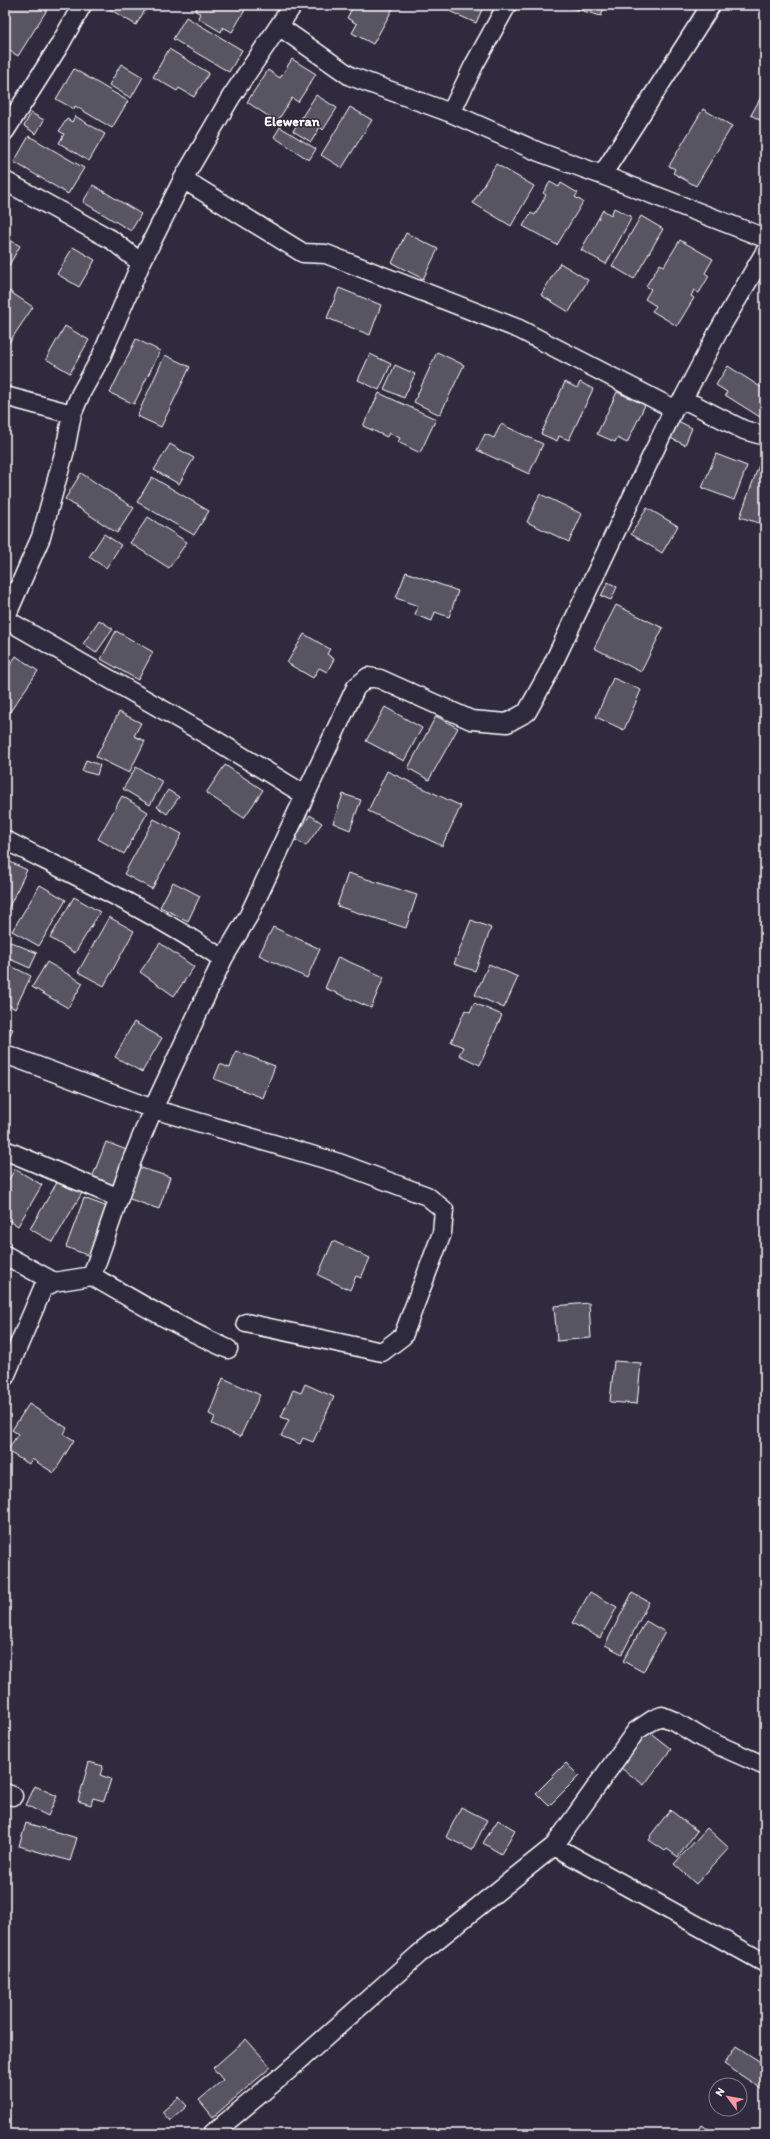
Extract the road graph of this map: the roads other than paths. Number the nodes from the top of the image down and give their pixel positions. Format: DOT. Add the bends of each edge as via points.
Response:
graph roads {
  1 [pos="82,5"];
  2 [pos="294,5"];
  3 [pos="507,5"];
  4 [pos="711,5"];
  5 [pos="280,27"];
  6 [pos="451,113"];
  7 [pos="5,131"];
  8 [pos="602,175"];
  9 [pos="183,179"];
  10 [pos="5,181"];
  11 [pos="765,238"];
  12 [pos="765,252"];
  13 [pos="141,263"];
  14 [pos="5,396"];
  15 [pos="678,404"];
  16 [pos="72,414"];
  17 [pos="765,436"];
  18 [pos="5,619"];
  19 [pos="305,795"];
  20 [pos="5,840"];
  21 [pos="223,959"];
  22 [pos="5,1054"];
  23 [pos="153,1109"];
  24 [pos="5,1150"];
  25 [pos="119,1198"];
  26 [pos="5,1255"];
  27 [pos="92,1276"];
  28 [pos="54,1282"];
  29 [pos="246,1322"];
  30 [pos="228,1348"];
  31 [pos="5,1377"];
  32 [pos="765,1766"];
  33 [pos="554,1846"];
  34 [pos="765,1963"];
  35 [pos="212,2134"];
  1 -- 7 [label="street"];
  2 -- 5 [label="street"];
  3 -- 6 [label="street"];
  4 -- 8 [label="street"];
  5 -- 6 [label="street" via="350,76"];
  5 -- 9 [label="street" via="231,97"];
  6 -- 8 [label="street" via="539,152"];
  8 -- 11 [label="street"];
  9 -- 13 [label="street"];
  9 -- 15 [label="street" via="303,253 326,254 519,329"];
  10 -- 13 [label="street" via="112,240"];
  12 -- 15 [label="street"];
  13 -- 16 [label="street" via="101,357"];
  14 -- 16 [label="street"];
  15 -- 17 [label="street"];
  15 -- 19 [label="street" via="549,672 527,712 507,723 471,720 380,679 368,677 356,687"];
  16 -- 18 [label="street" via="65,450 41,537"];
  18 -- 19 [label="street" via="212,738"];
  19 -- 21 [label="street" via="249,915"];
  20 -- 21 [label="street" via="81,878"];
  21 -- 23 [label="street"];
  22 -- 23 [label="street"];
  23 -- 25 [label="street"];
  23 -- 29 [label="street" via="339,1163 427,1196 444,1210 442,1233 403,1336 382,1352"];
  24 -- 25 [label="street"];
  25 -- 27 [label="street"];
  26 -- 28 [label="street"];
  27 -- 28 [label="street"];
  27 -- 30 [label="street" via="194,1334"];
  28 -- 31 [label="street" via="43,1288"];
  32 -- 33 [label="street" via="702,1738 674,1721 662,1716 654,1719 636,1731"];
  33 -- 34 [label="street"];
  33 -- 35 [label="street" via="419,1954 283,2075"];
}
